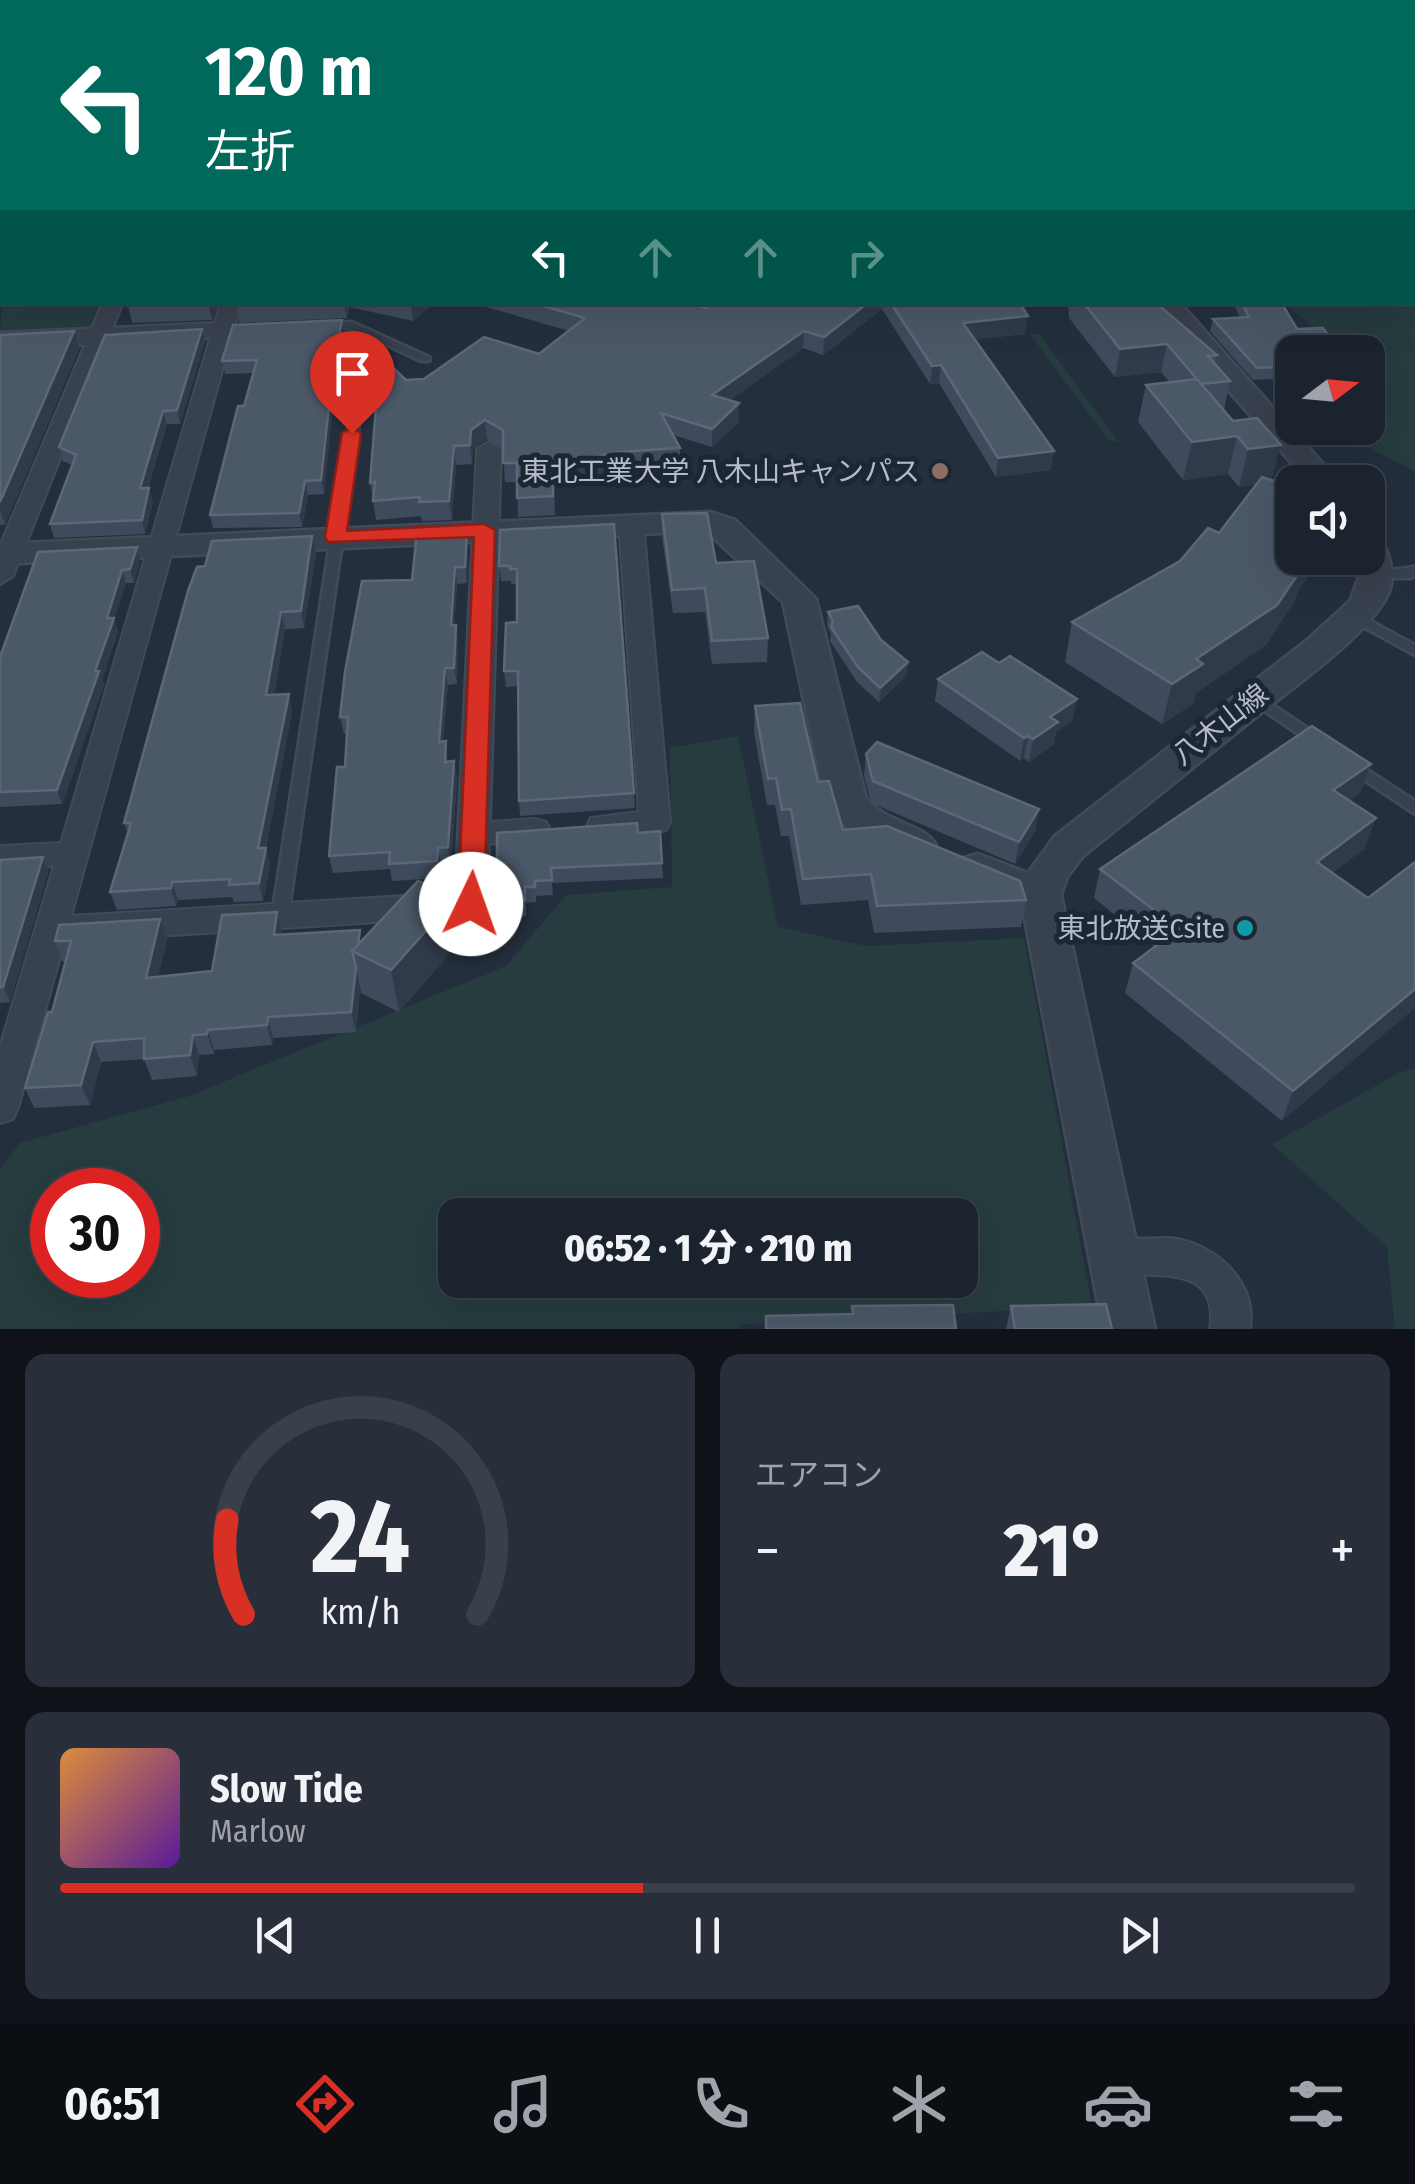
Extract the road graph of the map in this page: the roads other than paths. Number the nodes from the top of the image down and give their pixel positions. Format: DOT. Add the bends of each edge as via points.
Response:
graph roads {
  1 [pos="112,305"];
  2 [pos="231,305"];
  3 [pos="1167,305"];
  4 [pos="314,327"];
  5 [pos="231,331"];
  6 [pos="98,337"];
  7 [pos="0,341"];
  8 [pos="425,360"];
  9 [pos="363,363"];
  10 [pos="489,449"];
  11 [pos="1309,465"];
  12 [pos="631,523"];
  13 [pos="484,530"];
  14 [pos="335,537"];
  15 [pos="162,546"];
  16 [pos="3,561"];
  17 [pos="1385,564"];
  18 [pos="1415,570"];
  19 [pos="1373,575"];
  20 [pos="1353,616"];
  21 [pos="1415,651"];
  22 [pos="1254,698"];
  23 [pos="1326,747"];
  24 [pos="1340,757"];
  25 [pos="1415,808"];
  26 [pos="474,834"];
  27 [pos="75,853"];
  28 [pos="0,858"];
  29 [pos="1044,915"];
  30 [pos="280,916"];
  31 [pos="53,930"];
  32 [pos="0,1108"];
  33 [pos="1114,1258"];
  34 [pos="1129,1329"];
  35 [pos="1230,1329"];
  1 -- 6 [label="street"];
  2 -- 5 [label="street"];
  3 -- 11 [label="street"];
  4 -- 8 [label="lane" via="352,325"];
  5 -- 6 [label="street"];
  5 -- 15 [label="street"];
  6 -- 7 [label="street"];
  6 -- 16 [label="street"];
  9 -- 14 [label="lane"];
  10 -- 13 [label="street"];
  12 -- 13 [label="street"];
  12 -- 26 [label="street" via="656,822"];
  12 -- 29 [label="street" via="712,521 800,599 851,814"];
  13 -- 14 [label="street"];
  13 -- 26 [label="street"];
  14 -- 15 [label="street"];
  14 -- 30 [label="lane"];
  15 -- 16 [label="street"];
  15 -- 27 [label="street"];
  17 -- 18 [label="lane"];
  19 -- 20 [label="street, 八木山線" via="1373,590"];
  20 -- 21 [label="lane"];
  20 -- 22 [label="street, 八木山線"];
  22 -- 23 [label="lane"];
  22 -- 29 [label="street, 八木山線" via="1068,846 1048,872"];
  24 -- 25 [label="lane"];
  26 -- 30 [label="street" via="471,904"];
  27 -- 28 [label="street"];
  27 -- 31 [label="street"];
  29 -- 33 [label="street"];
  30 -- 31 [label="street"];
  31 -- 32 [label="street"];
  33 -- 34 [label="street"];
  33 -- 35 [label="street" via="1182,1257 1211,1274 1227,1296"];
}
